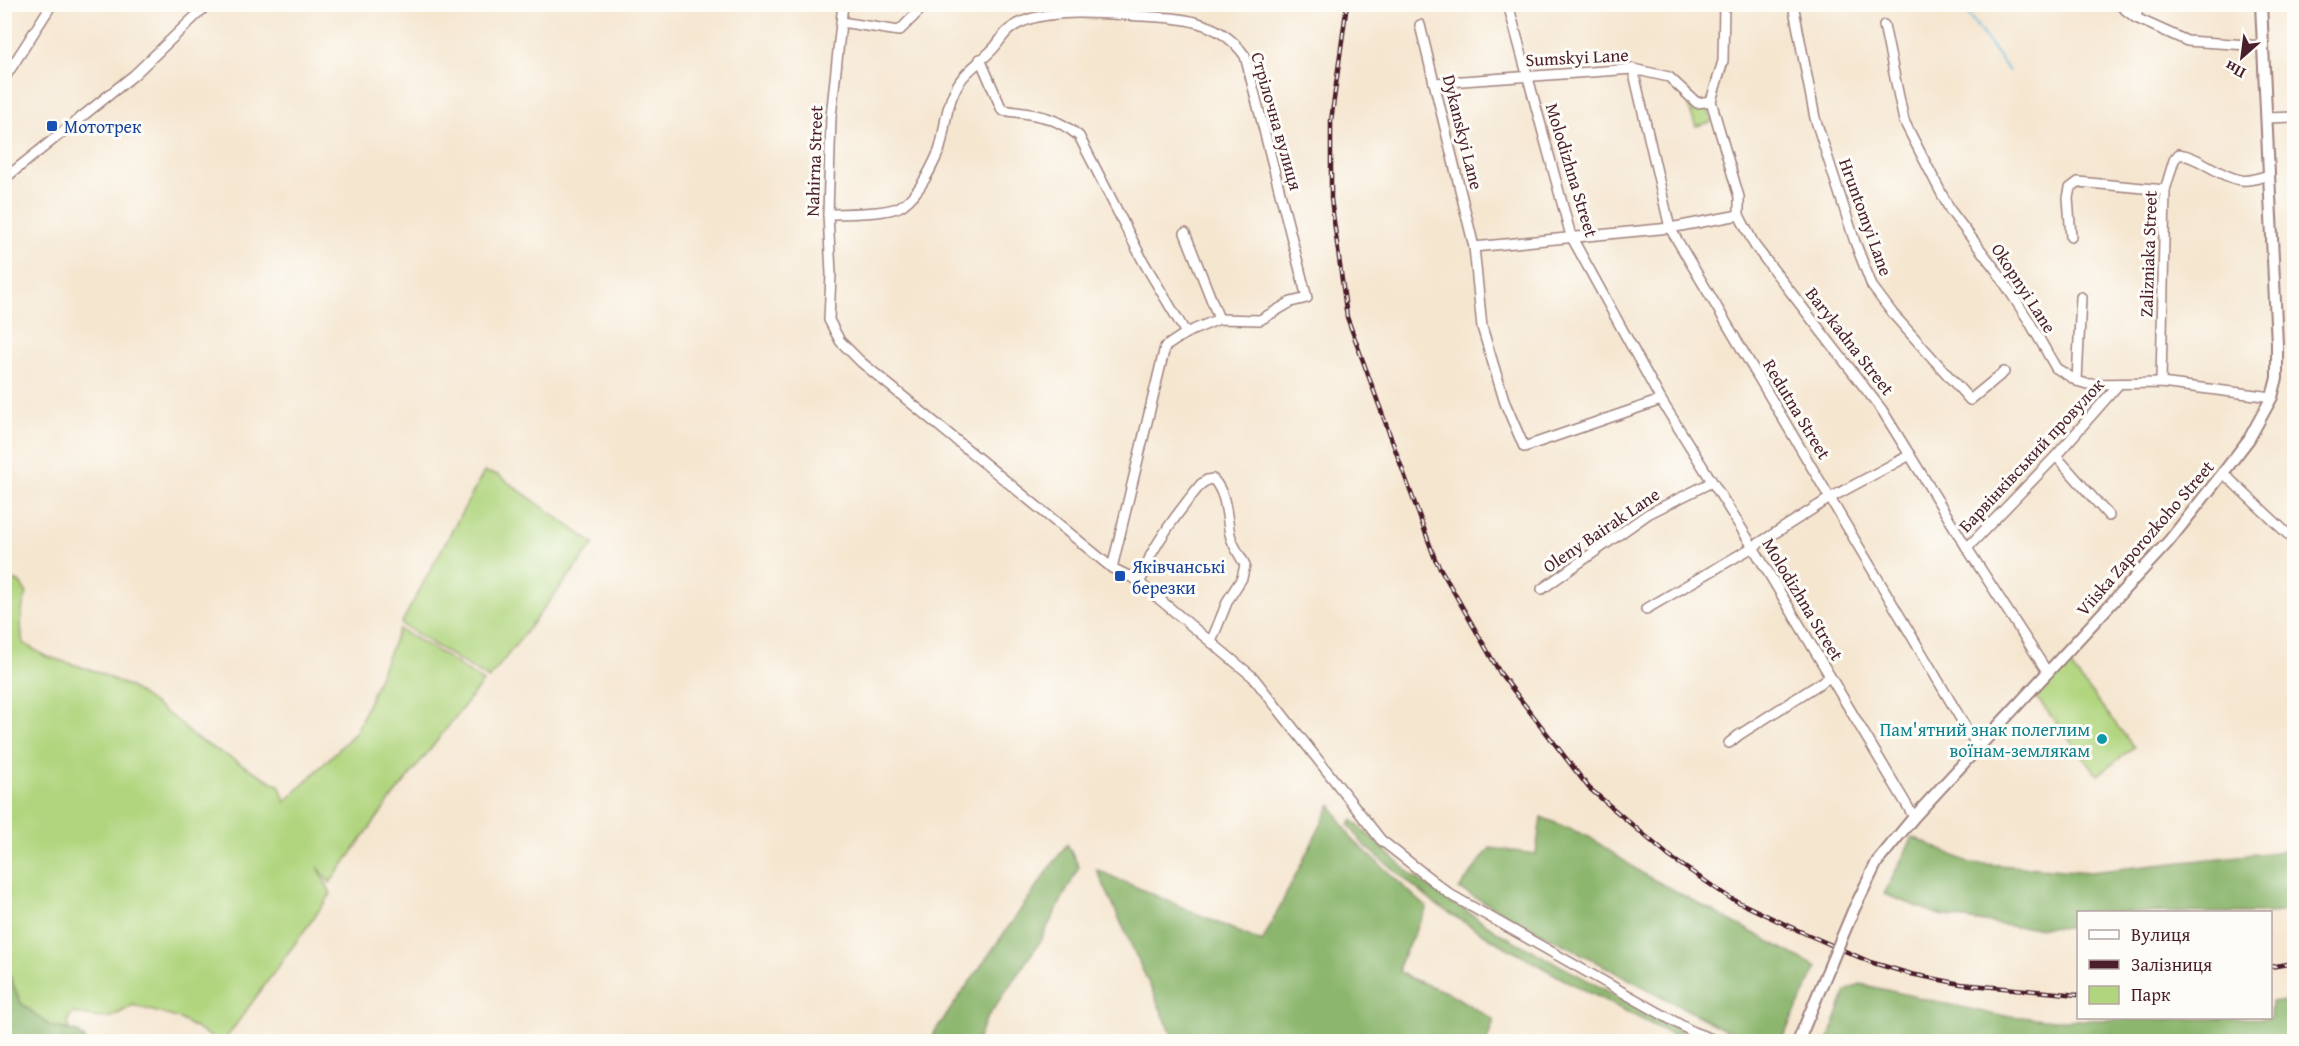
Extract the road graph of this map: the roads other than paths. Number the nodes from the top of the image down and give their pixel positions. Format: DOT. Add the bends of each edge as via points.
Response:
graph roads {
  1 [pos="52,4"];
  2 [pos="208,4"];
  3 [pos="843,4"];
  4 [pos="1508,4"];
  5 [pos="1724,4"];
  6 [pos="1793,4"];
  7 [pos="2118,4"];
  8 [pos="2139,4"];
  9 [pos="2261,4"];
  10 [pos="919,11"];
  11 [pos="2136,18"];
  12 [pos="841,22"];
  13 [pos="1420,25"];
  14 [pos="1884,25"];
  15 [pos="2263,46"];
  16 [pos="980,60"];
  17 [pos="1634,69"];
  18 [pos="1526,76"];
  19 [pos="4,79"];
  20 [pos="1434,83"];
  21 [pos="1711,101"];
  22 [pos="2267,117"];
  23 [pos="2295,117"];
  24 [pos="7,173"];
  25 [pos="2269,175"];
  26 [pos="2165,190"];
  27 [pos="828,214"];
  28 [pos="1739,215"];
  29 [pos="1670,228"];
  30 [pos="1185,233"];
  31 [pos="1571,236"];
  32 [pos="2072,237"];
  33 [pos="1474,247"];
  34 [pos="2081,297"];
  35 [pos="1219,319"];
  36 [pos="1186,333"];
  37 [pos="2004,372"];
  38 [pos="2077,381"];
  39 [pos="2161,383"];
  40 [pos="2119,384"];
  41 [pos="2272,397"];
  42 [pos="1661,400"];
  43 [pos="1910,455"];
  44 [pos="2056,456"];
  45 [pos="2223,473"];
  46 [pos="1712,482"];
  47 [pos="1830,498"];
  48 [pos="2109,516"];
  49 [pos="2295,540"];
  50 [pos="1753,547"];
  51 [pos="1967,548"];
  52 [pos="1113,568"];
  53 [pos="1139,582"];
  54 [pos="1542,589"];
  55 [pos="1646,609"];
  56 [pos="1211,642"];
  57 [pos="2048,673"];
  58 [pos="1830,678"];
  59 [pos="1729,743"];
  60 [pos="1978,748"];
  61 [pos="1914,817"];
  62 [pos="1720,1041"];
  63 [pos="1798,1041"];
  1 -- 19 [label="street"];
  2 -- 24 [label="street" via="134,75"];
  3 -- 12 [label="street, Nahirna Street"];
  4 -- 18 [label="street, Molodizhna Street"];
  5 -- 21 [label="street" via="1723,62"];
  6 -- 37 [label="street, Hruntomyi Lane" via="1815,118 1872,286 1970,400"];
  7 -- 11 [label="street"];
  8 -- 11 [label="street"];
  9 -- 15 [label="street, Viiska Zaporozkoho Street"];
  10 -- 12 [label="street" via="899,31"];
  11 -- 15 [label="street" via="2187,41"];
  12 -- 27 [label="street, Nahirna Street" via="831,117"];
  13 -- 20 [label="street, Dykanskyi Lane"];
  14 -- 38 [label="street, Okopnyi Lane" via="1904,122 1950,210 2007,287 2056,368"];
  15 -- 22 [label="street, Viiska Zaporozkoho Street"];
  16 -- 27 [label="street, Стрілочна вулиця" via="961,78 939,150 919,189 903,206"];
  16 -- 35 [label="street, Стрілочна вулиця" via="1008,30 1023,21 1080,12 1201,22 1227,37 1245,56 1307,298 1291,302 1260,320"];
  16 -- 36 [label="street" via="1002,110 1046,117 1063,123 1079,136 1143,261"];
  17 -- 18 [label="street, Sumskyi Lane"];
  17 -- 21 [label="street, Sumskyi Lane" via="1669,77 1697,103"];
  17 -- 29 [label="street, Redutna Street"];
  18 -- 20 [label="street, Sumskyi Lane"];
  18 -- 31 [label="street, Molodizhna Street"];
  20 -- 33 [label="street, Dykanskyi Lane"];
  21 -- 28 [label="street, Barykadna Street" via="1739,197"];
  22 -- 23 [label="street"];
  22 -- 25 [label="street, Viiska Zaporozkoho Street"];
  25 -- 26 [label="street, Zalizniaka Street" via="2242,181 2180,154 2174,160"];
  25 -- 41 [label="street, Viiska Zaporozkoho Street" via="2277,344 2277,378"];
  26 -- 32 [label="street" via="2078,182 2070,188 2068,198"];
  26 -- 39 [label="street, Zalizniaka Street"];
  27 -- 52 [label="street, Nahirna Street" via="829,320 840,341"];
  28 -- 29 [label="street"];
  28 -- 43 [label="street, Barykadna Street" via="1755,246 1882,410"];
  29 -- 31 [label="street"];
  29 -- 47 [label="street, Redutna Street"];
  30 -- 35 [label="street"];
  31 -- 33 [label="street"];
  31 -- 42 [label="street, Molodizhna Street"];
  33 -- 42 [label="street" via="1482,327 1505,403 1524,447"];
  34 -- 38 [label="street"];
  35 -- 36 [label="street"];
  36 -- 52 [label="street" via="1165,347"];
  38 -- 40 [label="street"];
  39 -- 40 [label="street"];
  39 -- 41 [label="street"];
  40 -- 44 [label="street, Барвінківський провулок"];
  41 -- 45 [label="street, Viiska Zaporozkoho Street" via="2249,439"];
  42 -- 46 [label="street, Molodizhna Street"];
  43 -- 47 [label="street"];
  43 -- 51 [label="street, Barykadna Street"];
  44 -- 48 [label="street"];
  44 -- 51 [label="street, Барвінківський провулок"];
  45 -- 49 [label="street"];
  45 -- 57 [label="street, Viiska Zaporozkoho Street" via="2169,541"];
  46 -- 50 [label="street, Molodizhna Street"];
  46 -- 54 [label="street, Oleny Bairak Lane" via="1648,514"];
  47 -- 50 [label="street"];
  47 -- 60 [label="street, Redutna Street"];
  50 -- 55 [label="street"];
  50 -- 58 [label="street, Molodizhna Street"];
  51 -- 57 [label="street, Barykadna Street"];
  52 -- 53 [label="street"];
  53 -- 56 [label="street"];
  53 -- 56 [label="street" via="1165,529 1201,484 1213,479 1228,511 1230,535 1245,565"];
  56 -- 62 [label="street" via="1253,677 1381,840 1451,895 1693,1032"];
  57 -- 60 [label="street, Viiska Zaporozkoho Street"];
  58 -- 59 [label="street"];
  58 -- 61 [label="street, Molodizhna Street"];
  60 -- 61 [label="street, Viiska Zaporozkoho Street"];
  61 -- 63 [label="street, Viiska Zaporozkoho Street, bridge" via="1877,861"];
}
